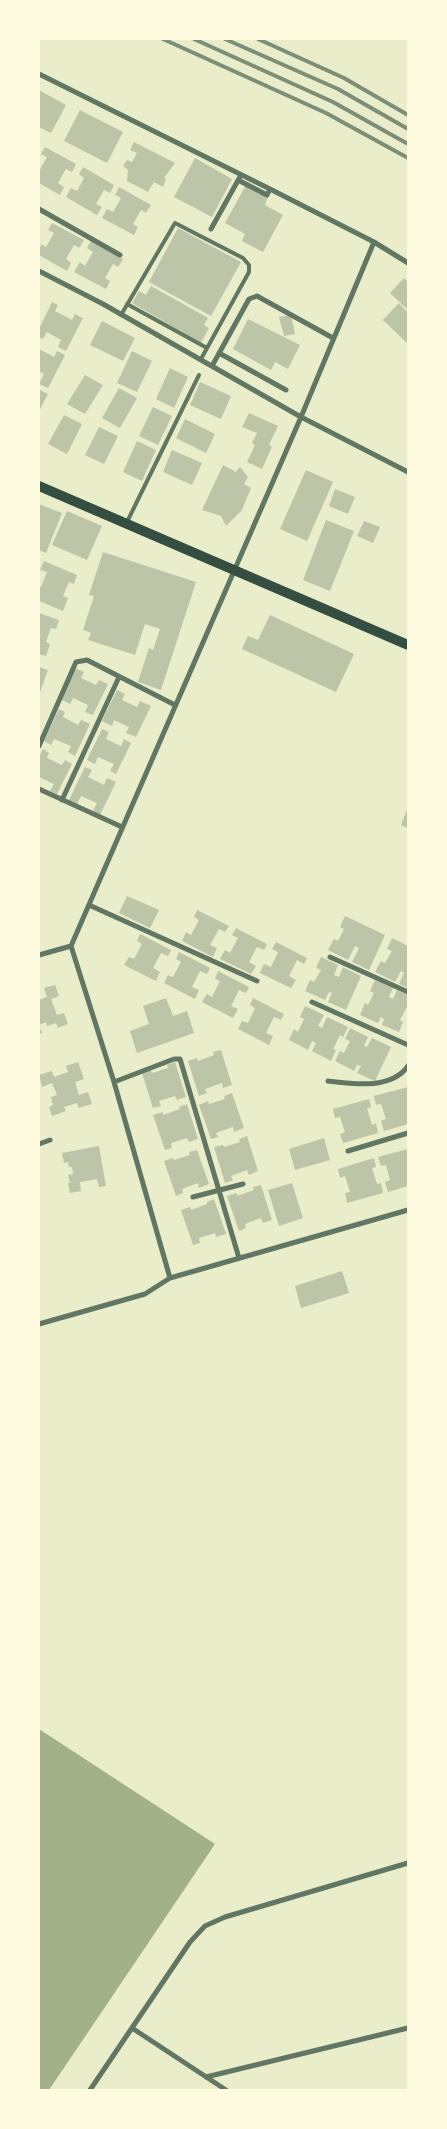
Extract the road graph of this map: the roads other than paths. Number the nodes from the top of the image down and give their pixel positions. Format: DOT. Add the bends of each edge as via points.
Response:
graph roads {
  1 [pos="39,74"];
  2 [pos="241,175"];
  3 [pos="238,180"];
  4 [pos="270,189"];
  5 [pos="39,209"];
  6 [pos="211,229"];
  7 [pos="374,242"];
  8 [pos="120,255"];
  9 [pos="408,263"];
  10 [pos="39,271"];
  11 [pos="127,304"];
  12 [pos="122,315"];
  13 [pos="334,338"];
  14 [pos="207,348"];
  15 [pos="219,353"];
  16 [pos="201,359"];
  17 [pos="212,366"];
  18 [pos="199,375"];
  19 [pos="286,390"];
  20 [pos="300,417"];
  21 [pos="408,472"];
  22 [pos="39,486"];
  23 [pos="126,524"];
  24 [pos="233,569"];
  25 [pos="408,645"];
  26 [pos="119,677"];
  27 [pos="175,705"];
  28 [pos="39,746"];
  29 [pos="39,789"];
  30 [pos="62,800"];
  31 [pos="122,827"];
  32 [pos="89,905"];
  33 [pos="71,946"];
  34 [pos="39,955"];
  35 [pos="330,958"];
  36 [pos="257,981"];
  37 [pos="408,992"];
  38 [pos="312,1002"];
  39 [pos="408,1045"];
  40 [pos="408,1066"];
  41 [pos="328,1081"];
  42 [pos="114,1082"];
  43 [pos="408,1133"];
  44 [pos="50,1140"];
  45 [pos="39,1144"];
  46 [pos="348,1151"];
  47 [pos="243,1184"];
  48 [pos="219,1190"];
  49 [pos="193,1197"];
  50 [pos="408,1210"];
  51 [pos="239,1258"];
  52 [pos="170,1278"];
  53 [pos="39,1324"];
  54 [pos="408,1863"];
  55 [pos="132,2028"];
  56 [pos="408,2028"];
  57 [pos="206,2077"];
  58 [pos="90,2090"];
  59 [pos="226,2090"];
  1 -- 2 [label="street"];
  2 -- 3 [label="street"];
  2 -- 4 [label="street"];
  3 -- 4 [label="street" via="267,195"];
  3 -- 6 [label="street"];
  4 -- 7 [label="street"];
  5 -- 8 [label="street"];
  7 -- 9 [label="street"];
  7 -- 13 [label="street"];
  10 -- 12 [label="street"];
  11 -- 12 [label="lane"];
  11 -- 14 [label="lane"];
  11 -- 14 [label="lane" via="175,223 243,258 250,265 249,272"];
  12 -- 16 [label="street"];
  13 -- 15 [label="street" via="253,296"];
  13 -- 20 [label="street"];
  14 -- 16 [label="lane"];
  15 -- 17 [label="street"];
  15 -- 19 [label="street"];
  16 -- 17 [label="street"];
  17 -- 20 [label="street"];
  18 -- 23 [label="lane"];
  20 -- 21 [label="street"];
  20 -- 24 [label="street"];
  22 -- 23 [label="main road"];
  23 -- 24 [label="main road"];
  24 -- 25 [label="main road"];
  24 -- 27 [label="street"];
  26 -- 27 [label="street"];
  26 -- 28 [label="street" via="86,660 76,662"];
  26 -- 30 [label="street"];
  27 -- 31 [label="street"];
  29 -- 30 [label="street"];
  30 -- 31 [label="street"];
  31 -- 32 [label="street"];
  32 -- 33 [label="street"];
  32 -- 36 [label="street"];
  33 -- 34 [label="street"];
  33 -- 42 [label="street"];
  35 -- 37 [label="street"];
  38 -- 39 [label="street"];
  40 -- 41 [label="street" via="400,1075 371,1084"];
  42 -- 48 [label="street" via="174,1058 180,1059"];
  42 -- 52 [label="street"];
  43 -- 46 [label="street"];
  44 -- 45 [label="street"];
  47 -- 48 [label="street"];
  48 -- 49 [label="street"];
  48 -- 51 [label="street"];
  50 -- 51 [label="street"];
  51 -- 52 [label="street"];
  52 -- 53 [label="street" via="145,1294"];
  54 -- 55 [label="street" via="225,1917 205,1926 190,1942"];
  55 -- 57 [label="street"];
  55 -- 58 [label="street"];
  56 -- 57 [label="street"];
  57 -- 59 [label="street"];
}
